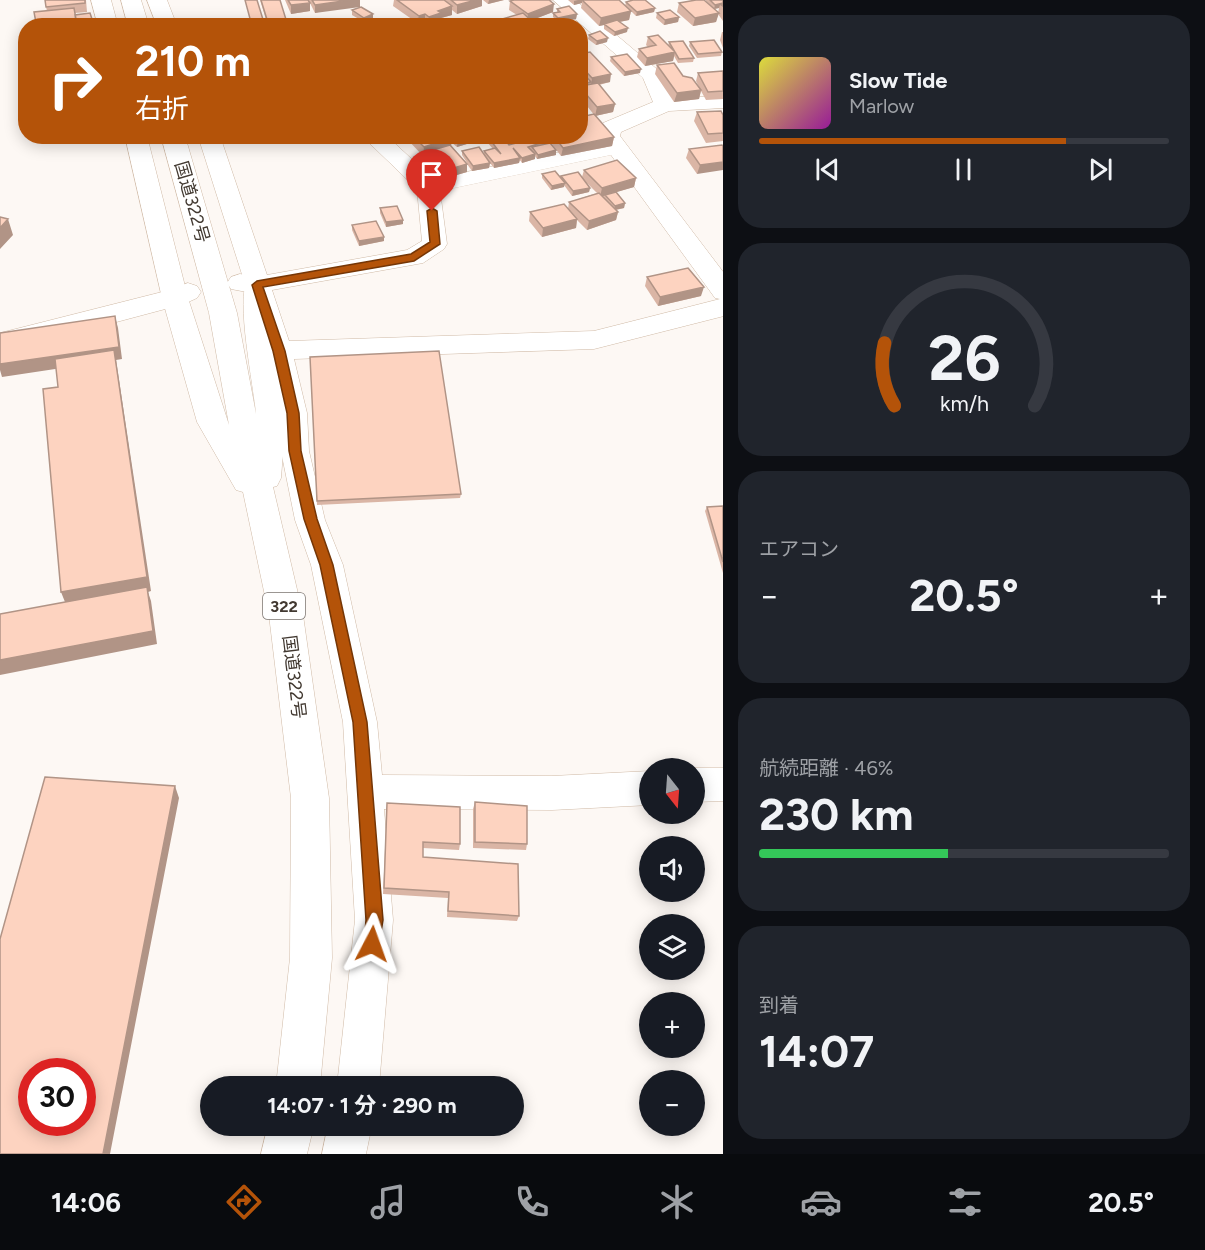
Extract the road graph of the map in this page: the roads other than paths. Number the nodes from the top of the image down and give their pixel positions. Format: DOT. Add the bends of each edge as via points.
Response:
graph roads {
  1 [pos="101,0"];
  2 [pos="131,0"];
  3 [pos="157,0"];
  4 [pos="563,0"];
  5 [pos="106,18"];
  6 [pos="137,18"];
  7 [pos="164,18"];
  8 [pos="586,18"];
  9 [pos="588,20"];
  10 [pos="723,102"];
  11 [pos="665,105"];
  12 [pos="138,144"];
  13 [pos="175,144"];
  14 [pos="211,144"];
  15 [pos="382,144"];
  16 [pos="615,147"];
  17 [pos="428,187"];
  18 [pos="249,284"];
  19 [pos="723,292"];
  20 [pos="181,295"];
  21 [pos="723,307"];
  22 [pos="0,342"];
  23 [pos="279,351"];
  24 [pos="264,510"];
  25 [pos="723,784"];
  26 [pos="705,785"];
  27 [pos="639,789"];
  28 [pos="365,792"];
  29 [pos="299,1076"];
  30 [pos="359,1076"];
  31 [pos="288,1136"];
  32 [pos="348,1136"];
  33 [pos="284,1154"];
  34 [pos="344,1154"];
  1 -- 5 [label="street"];
  2 -- 6 [label="main road"];
  3 -- 7 [label="street"];
  4 -- 8 [label="street"];
  9 -- 11 [label="street" via="652,75"];
  10 -- 11 [label="street"];
  11 -- 16 [label="street" via="611,128 609,136"];
  12 -- 20 [label="street"];
  13 -- 24 [label="main road, 国道322号 / 322" via="223,313"];
  14 -- 18 [label="street"];
  15 -- 17 [label="street"];
  16 -- 17 [label="street"];
  16 -- 19 [label="street"];
  17 -- 18 [label="street" via="435,244 414,257"];
  18 -- 23 [label="street"];
  18 -- 24 [label="main road" via="271,413"];
  20 -- 22 [label="main road"];
  20 -- 24 [label="main road" via="212,422"];
  21 -- 23 [label="street" via="594,340"];
  23 -- 28 [label="street" via="293,413 295,451 310,519 327,565 360,722"];
  24 -- 29 [label="main road, 国道322号 / 322" via="285,615 310,798 310,958"];
  25 -- 26 [label="street"];
  27 -- 28 [label="street" via="552,793"];
  28 -- 30 [label="street" via="374,920"];
  31 -- 33 [label="main road"];
  32 -- 34 [label="street"];
}
